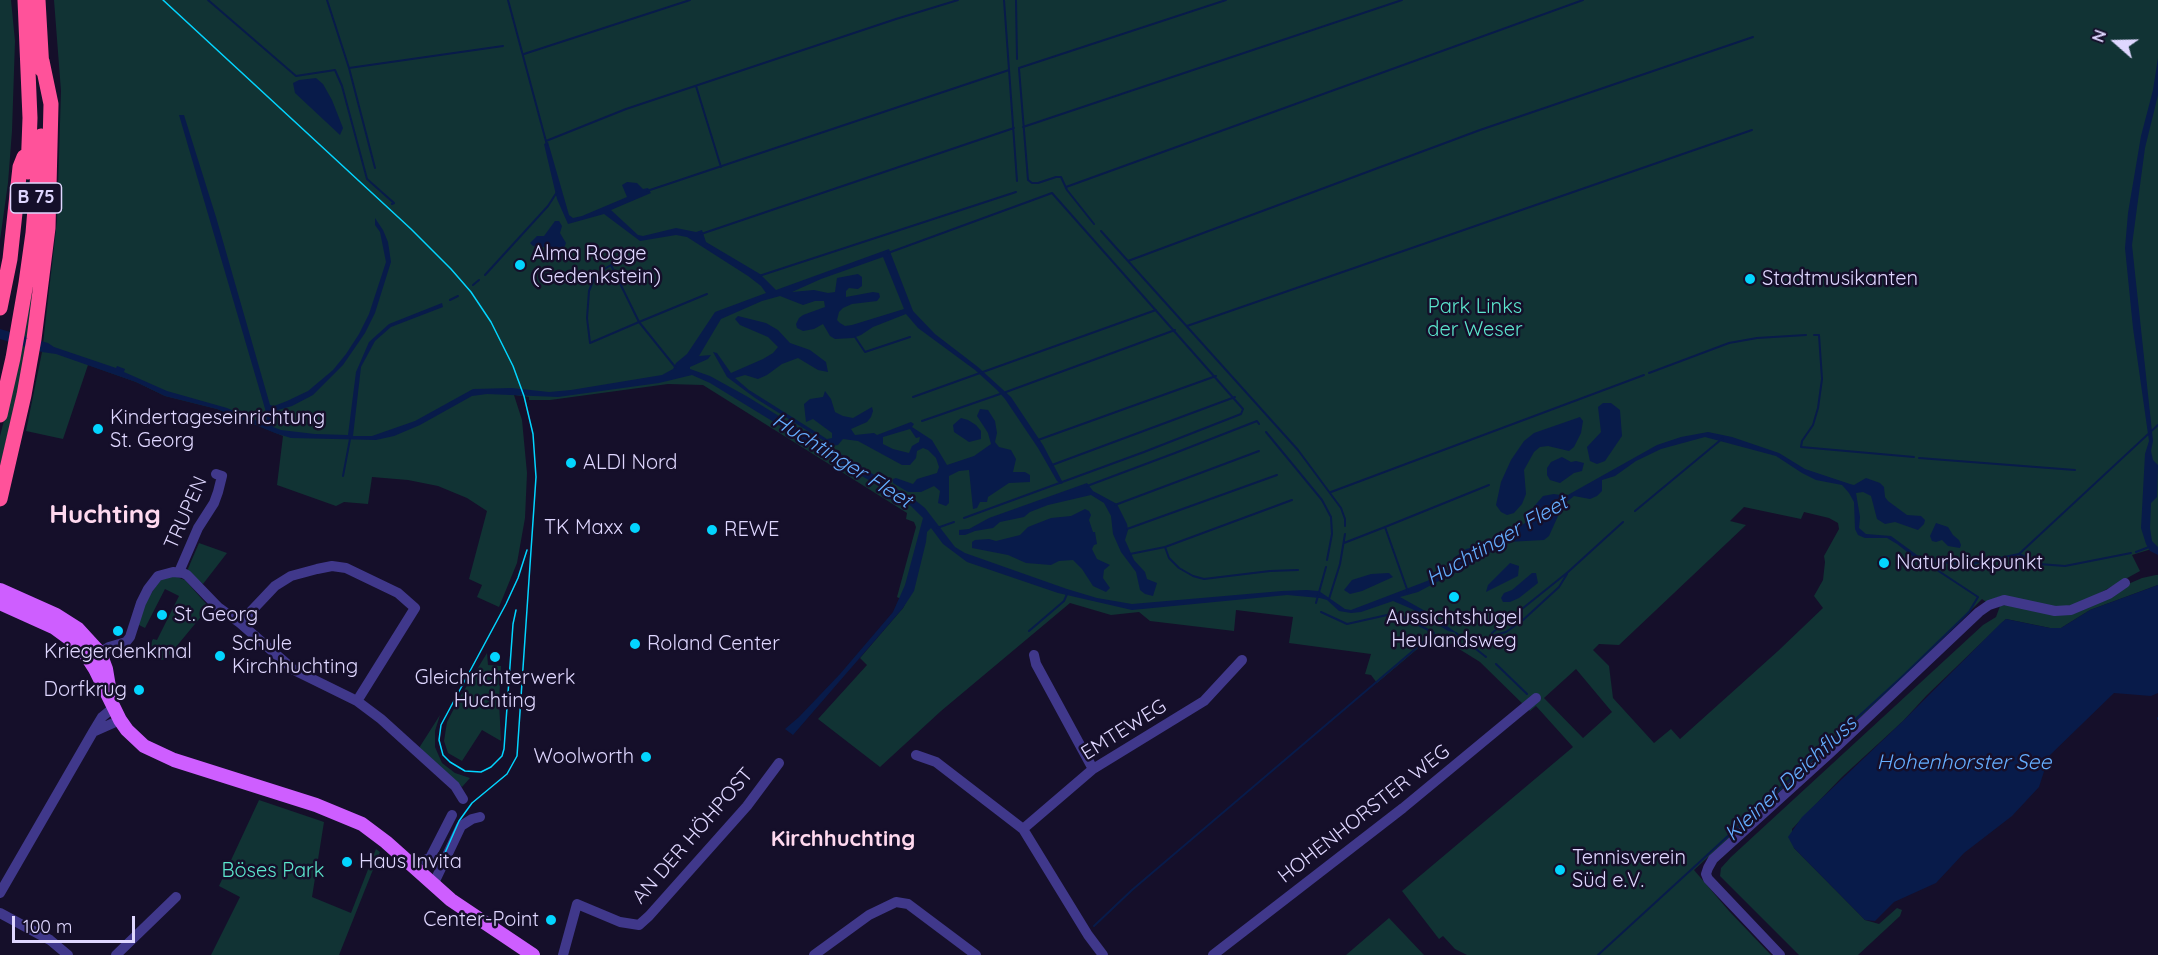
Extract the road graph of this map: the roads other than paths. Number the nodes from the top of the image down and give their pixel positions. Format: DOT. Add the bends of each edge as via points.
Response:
graph roads {
  1 [pos="25,0"];
  2 [pos="38,0"];
  3 [pos="42,61"];
  4 [pos="30,141"];
  5 [pos="0,308"];
  6 [pos="12,338"];
  7 [pos="0,373"];
  8 [pos="0,415"];
  9 [pos="216,474"];
  10 [pos="0,499"];
  11 [pos="179,572"];
  12 [pos="2125,583"];
  13 [pos="0,590"];
  14 [pos="0,603"];
  15 [pos="240,623"];
  16 [pos="1034,655"];
  17 [pos="94,656"];
  18 [pos="1242,660"];
  19 [pos="1536,698"];
  20 [pos="357,702"];
  21 [pos="115,710"];
  22 [pos="916,755"];
  23 [pos="779,763"];
  24 [pos="1093,769"];
  25 [pos="463,799"];
  26 [pos="452,815"];
  27 [pos="480,817"];
  28 [pos="1023,829"];
  29 [pos="408,862"];
  30 [pos="434,885"];
  31 [pos="0,893"];
  32 [pos="176,897"];
  33 [pos="0,913"];
  34 [pos="68,955"];
  35 [pos="116,955"];
  36 [pos="533,955"];
  37 [pos="563,955"];
  38 [pos="814,955"];
  39 [pos="976,955"];
  40 [pos="1103,955"];
  41 [pos="1213,955"];
  42 [pos="1780,955"];
  1 -- 4 [label="highway, B 75"];
  2 -- 3 [label="highway, B 75"];
  3 -- 6 [label="highway, B 75" via="37,193 26,283"];
  3 -- 10 [label="highway" via="51,104 48,228 24,395"];
  4 -- 5 [label="highway" via="20,167 10,259"];
  4 -- 6 [label="highway, B 75"];
  6 -- 7 [label="highway, B 75"];
  6 -- 8 [label="highway, B 75"];
  9 -- 11 [label="street, TRUPEN" via="222,476 214,503"];
  11 -- 15 [label="street"];
  11 -- 17 [label="street" via="158,576 148,589 126,642"];
  12 -- 42 [label="street" via="2071,610 2043,609 2004,600 1989,605 1713,859 1706,874 1708,879"];
  13 -- 17 [label="main road" via="67,620 85,636"];
  14 -- 17 [label="main road" via="49,625"];
  15 -- 20 [label="street" via="294,670"];
  15 -- 20 [label="street" via="275,586 291,576 332,566 346,568 398,593 415,608"];
  16 -- 24 [label="street"];
  17 -- 21 [label="main road" via="108,678"];
  18 -- 24 [label="street, EMTEWEG" via="1204,701"];
  19 -- 41 [label="street, HOHENHORSTER WEG" via="1403,808"];
  20 -- 25 [label="street" via="455,786"];
  21 -- 29 [label="main road" via="135,739 156,753 345,816 371,830"];
  21 -- 31 [label="street" via="93,732"];
  22 -- 28 [label="street" via="936,762"];
  23 -- 37 [label="street, AN DER HÖHPOST" via="747,806 639,925 620,922 577,904"];
  24 -- 28 [label="street, EMTEWEG"];
  26 -- 29 [label="street" via="430,858"];
  27 -- 30 [label="street" via="461,826"];
  28 -- 40 [label="street"];
  29 -- 30 [label="main road"];
  30 -- 36 [label="main road"];
  32 -- 35 [label="street"];
  33 -- 34 [label="street" via="50,940"];
  38 -- 39 [label="street" via="869,915 896,902 908,904"];
}
